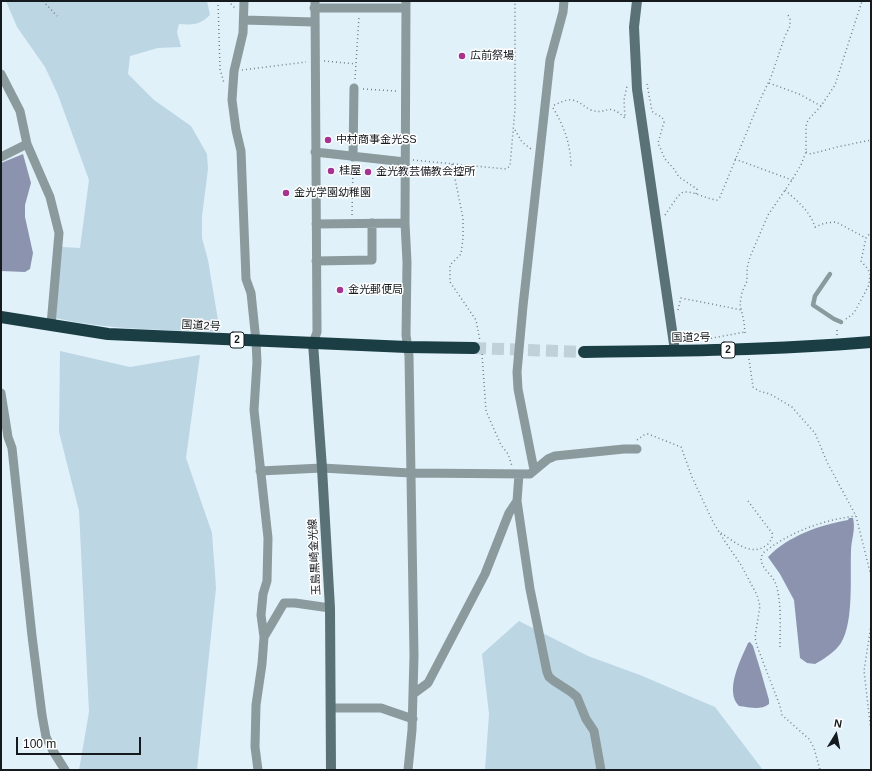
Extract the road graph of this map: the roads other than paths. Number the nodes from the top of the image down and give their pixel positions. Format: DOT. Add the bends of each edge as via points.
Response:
graph roads {
  1 [pos="244,1"];
  2 [pos="564,1"];
  3 [pos="637,1"];
  4 [pos="315,4"];
  5 [pos="406,4"];
  6 [pos="244,20"];
  7 [pos="314,22"];
  8 [pos="1,74"];
  9 [pos="354,88"];
  10 [pos="27,144"];
  11 [pos="316,152"];
  12 [pos="1,157"];
  13 [pos="353,157"];
  14 [pos="405,161"];
  15 [pos="372,223"];
  16 [pos="405,223"];
  17 [pos="316,224"];
  18 [pos="316,261"];
  19 [pos="830,274"];
  20 [pos="1,317"];
  21 [pos="841,322"];
  22 [pos="51,325"];
  23 [pos="256,341"];
  24 [pos="871,342"];
  25 [pos="313,343"];
  26 [pos="407,347"];
  27 [pos="479,349"];
  28 [pos="674,351"];
  29 [pos="584,352"];
  30 [pos="1,393"];
  31 [pos="638,449"];
  32 [pos="322,468"];
  33 [pos="534,470"];
  34 [pos="260,471"];
  35 [pos="410,473"];
  36 [pos="516,474"];
  37 [pos="517,501"];
  38 [pos="330,608"];
  39 [pos="264,637"];
  40 [pos="413,694"];
  41 [pos="331,708"];
  42 [pos="413,718"];
  43 [pos="65,770"];
  44 [pos="258,770"];
  45 [pos="331,770"];
  46 [pos="408,770"];
  47 [pos="601,770"];
  1 -- 6 [label="street"];
  2 -- 33 [label="street" via="550,60 517,372"];
  3 -- 28 [label="main road" via="634,27 637,89"];
  4 -- 5 [label="street" via="358,8"];
  4 -- 7 [label="street"];
  5 -- 14 [label="street"];
  6 -- 7 [label="street"];
  6 -- 23 [label="street" via="234,71 232,100 241,151 246,279 251,294"];
  7 -- 11 [label="street"];
  8 -- 10 [label="street" via="20,111"];
  9 -- 13 [label="street"];
  10 -- 12 [label="street"];
  10 -- 22 [label="street" via="50,197 59,234"];
  11 -- 13 [label="street"];
  11 -- 17 [label="street"];
  13 -- 14 [label="street"];
  14 -- 16 [label="street"];
  15 -- 16 [label="street"];
  15 -- 17 [label="street"];
  15 -- 18 [label="street" via="372,260"];
  16 -- 26 [label="street"];
  17 -- 18 [label="street"];
  18 -- 25 [label="street" via="317,332"];
  19 -- 21 [label="lane" via="815,296 813,305"];
  20 -- 22 [label="highway, 国道2号 / 2"];
  22 -- 23 [label="highway, 国道2号 / 2" via="108,334"];
  23 -- 25 [label="highway, 国道2号 / 2"];
  23 -- 34 [label="street" via="254,410"];
  24 -- 28 [label="highway, 国道2号 / 2" via="807,347"];
  25 -- 26 [label="highway, 国道2号 / 2"];
  25 -- 32 [label="main road, 玉島黒崎金光線"];
  26 -- 27 [label="highway, 国道2号 / 2"];
  26 -- 35 [label="street"];
  28 -- 29 [label="highway, 国道2号 / 2"];
  30 -- 43 [label="street" via="12,448 42,715 46,737"];
  31 -- 33 [label="street" via="555,456"];
  32 -- 34 [label="street"];
  32 -- 35 [label="street"];
  32 -- 38 [label="main road, 玉島黒崎金光線"];
  33 -- 36 [label="street" via="530,474"];
  34 -- 39 [label="street" via="268,538 261,615"];
  35 -- 36 [label="street"];
  35 -- 40 [label="street"];
  36 -- 37 [label="street"];
  37 -- 40 [label="street" via="509,513 485,574 428,683"];
  37 -- 47 [label="street" via="530,589 547,672 549,677 577,697 594,732"];
  38 -- 39 [label="street" via="284,603"];
  38 -- 41 [label="main road, 玉島黒崎金光線"];
  39 -- 44 [label="street" via="256,705 255,747"];
  40 -- 42 [label="street"];
  41 -- 42 [label="street" via="381,708"];
  41 -- 45 [label="main road, 玉島黒崎金光線"];
  42 -- 46 [label="street"];
}
